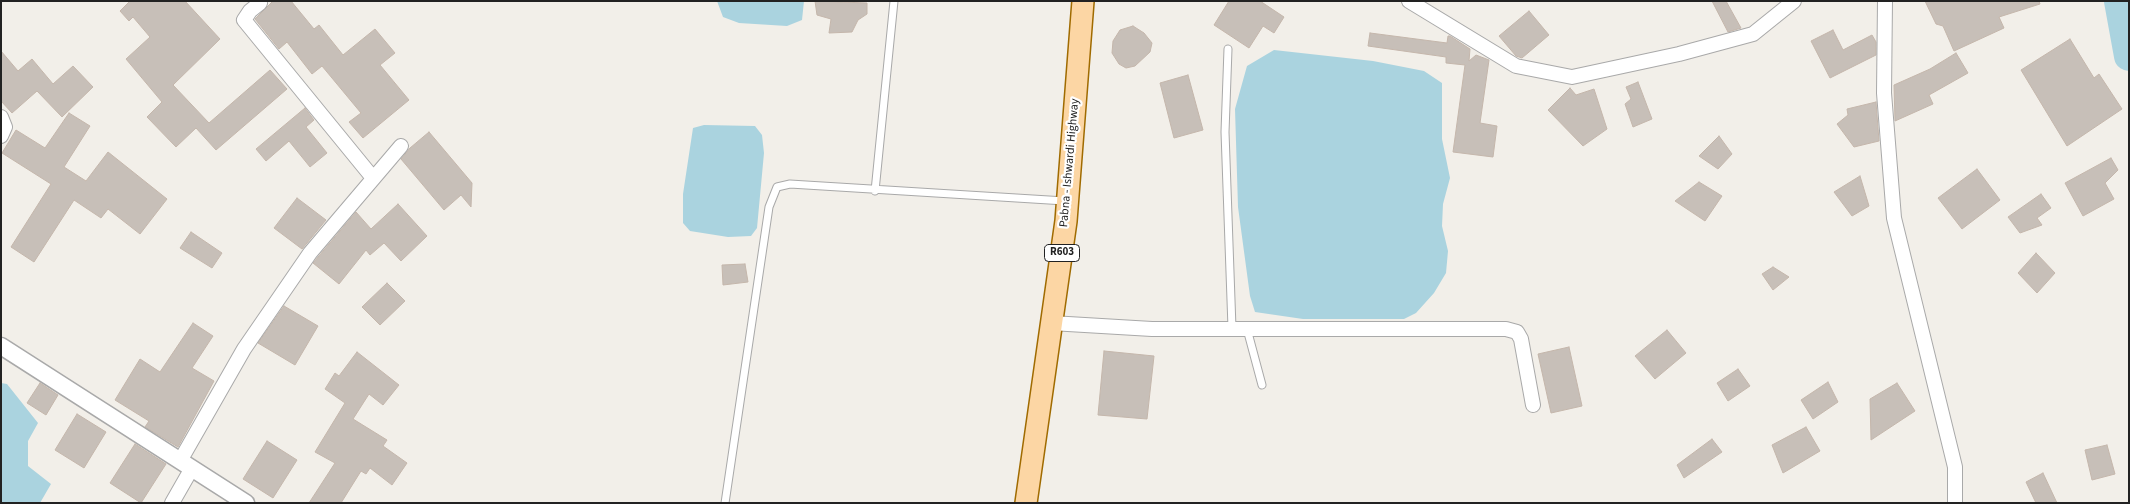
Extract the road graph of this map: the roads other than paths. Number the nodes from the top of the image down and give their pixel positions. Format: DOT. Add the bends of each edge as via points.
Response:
graph roads {
  1 [pos="894,1"];
  2 [pos="1409,1"];
  3 [pos="1794,1"];
  4 [pos="1884,1"];
  5 [pos="1086,2"];
  6 [pos="260,3"];
  7 [pos="1228,49"];
  8 [pos="1,117"];
  9 [pos="1,136"];
  10 [pos="401,146"];
  11 [pos="373,178"];
  12 [pos="875,190"];
  13 [pos="1068,201"];
  14 [pos="1051,324"];
  15 [pos="1232,328"];
  16 [pos="1247,328"];
  17 [pos="1,346"];
  18 [pos="1262,385"];
  19 [pos="1533,405"];
  20 [pos="186,464"];
  21 [pos="172,503"];
  22 [pos="246,503"];
  23 [pos="725,503"];
  24 [pos="1026,503"];
  25 [pos="1955,503"];
  1 -- 12 [label="lane"];
  2 -- 3 [label="street" via="1516,66 1572,77 1753,34"];
  4 -- 25 [label="street" via="1884,92 1894,218 1955,467"];
  5 -- 13 [label="main road, Pabna - Ishwardi Highway / R603"];
  6 -- 11 [label="street" via="244,20"];
  7 -- 15 [label="lane" via="1225,132"];
  8 -- 9 [label="street" via="5,128"];
  10 -- 11 [label="street"];
  11 -- 20 [label="street" via="310,253 260,324"];
  12 -- 13 [label="lane"];
  12 -- 23 [label="lane" via="790,184 777,187 769,207"];
  13 -- 14 [label="main road, Pabna - Ishwardi Highway / R603"];
  14 -- 15 [label="street" via="1152,329"];
  14 -- 24 [label="main road, Pabna - Ishwardi Highway / R603"];
  15 -- 16 [label="street"];
  16 -- 18 [label="lane"];
  16 -- 19 [label="street" via="1506,329 1517,332 1521,339"];
  17 -- 20 [label="street"];
  20 -- 21 [label="street"];
  20 -- 22 [label="street"];
}
